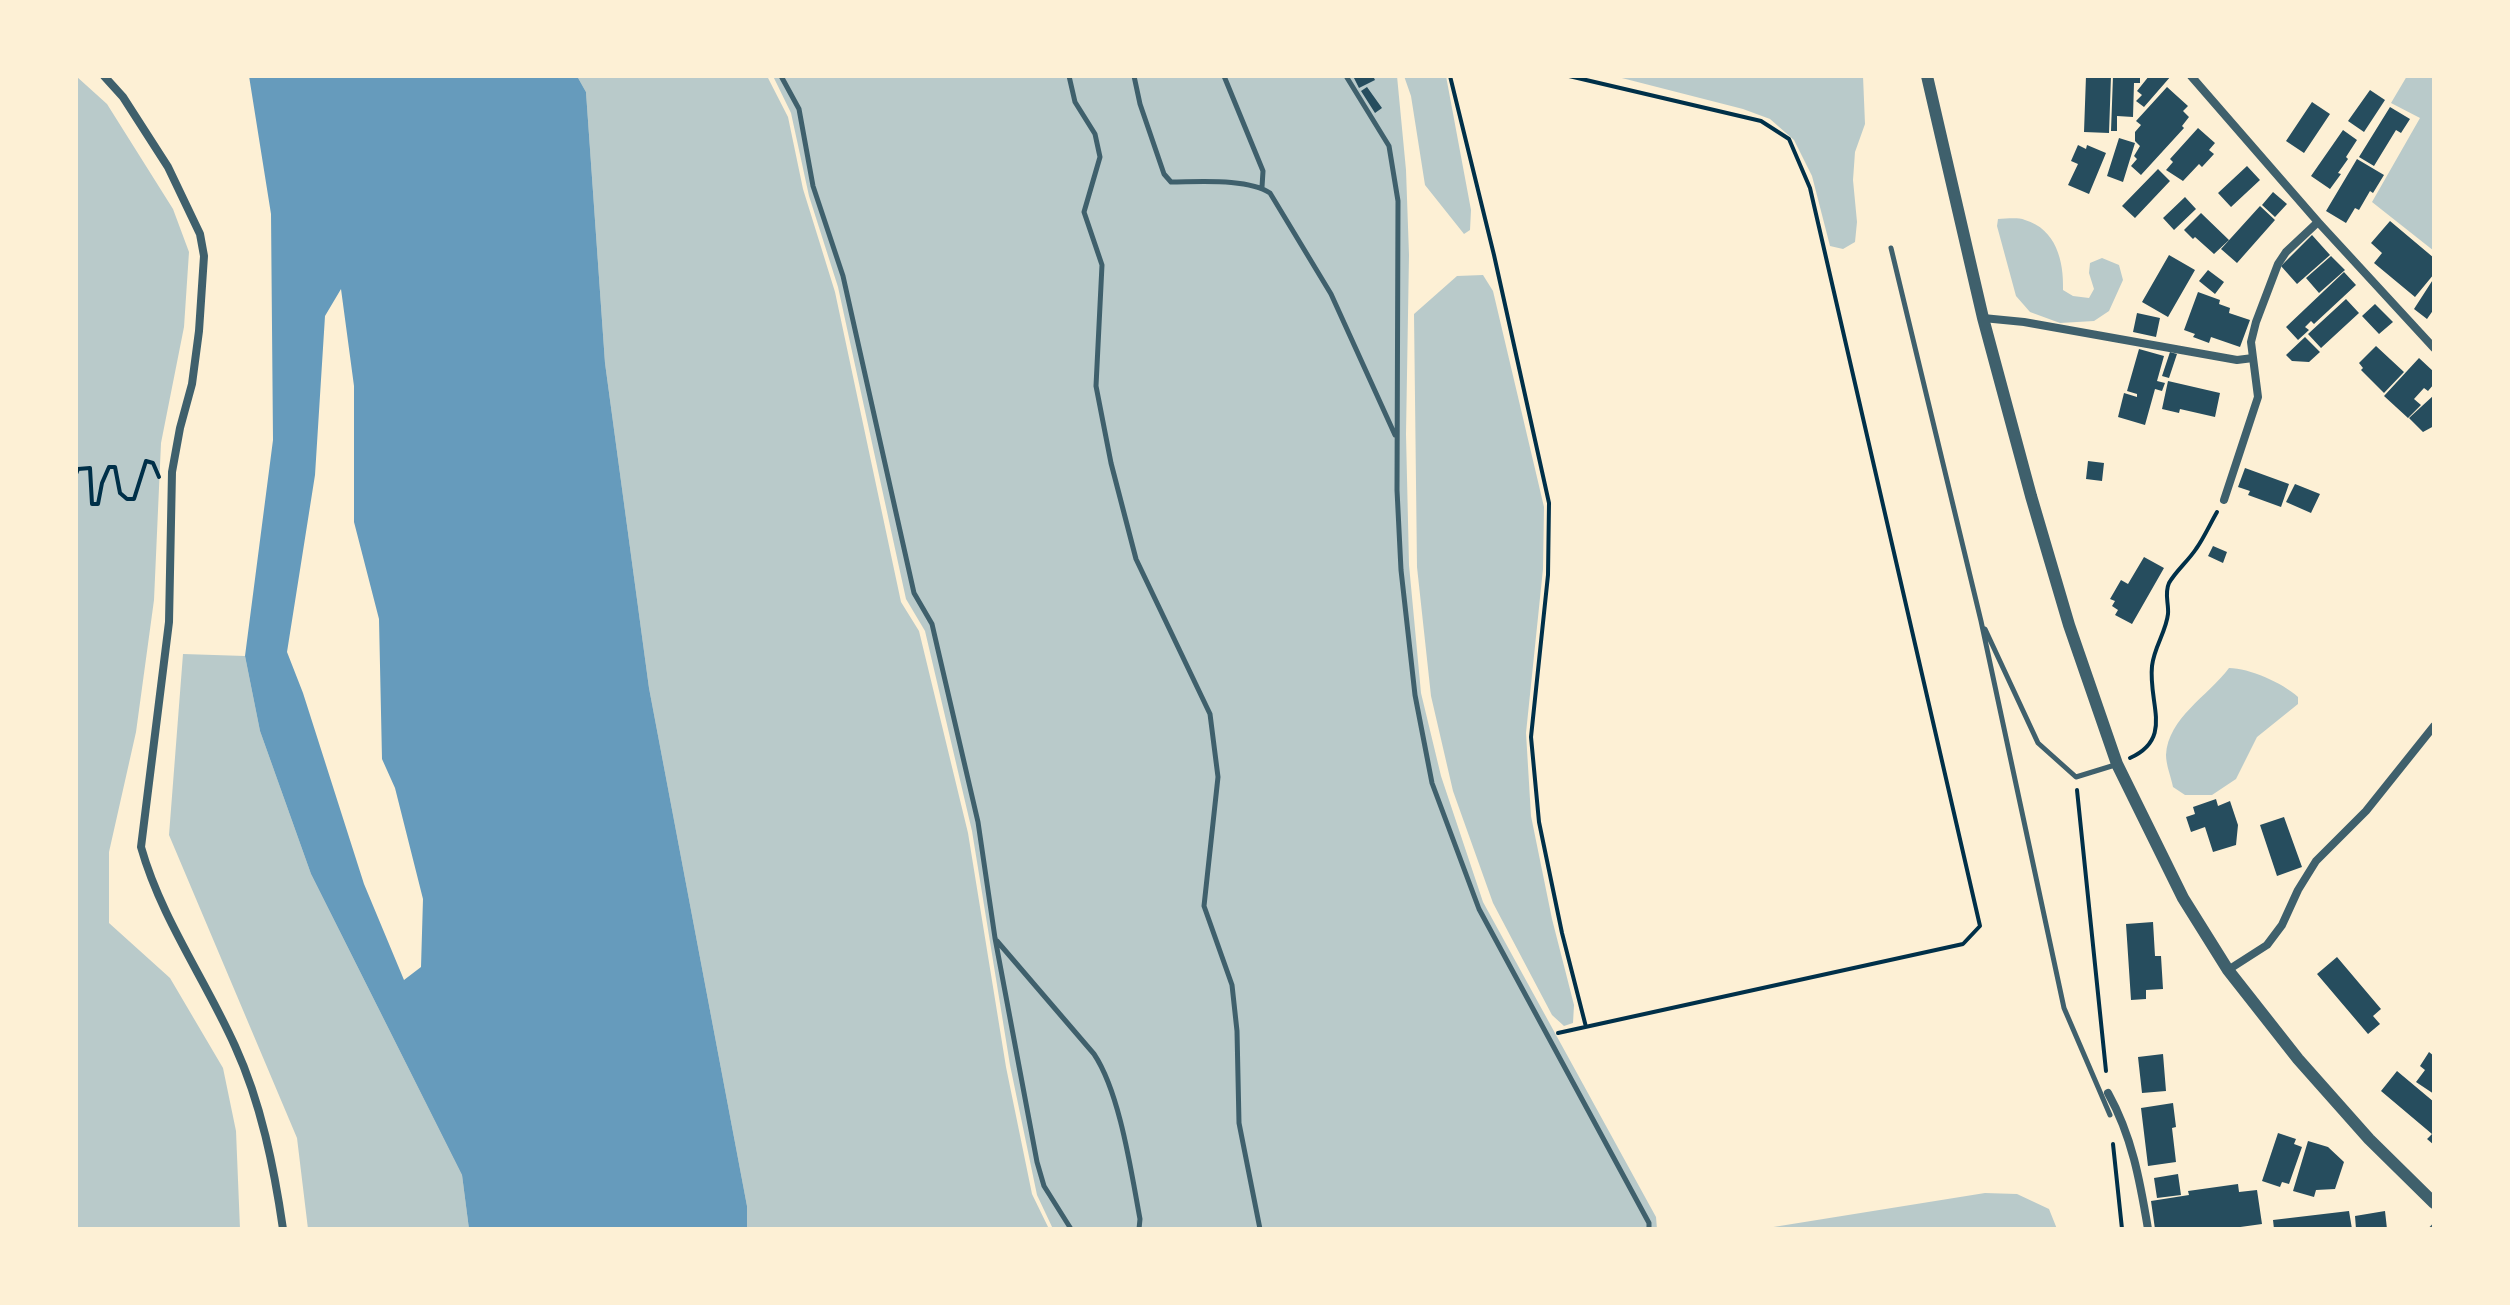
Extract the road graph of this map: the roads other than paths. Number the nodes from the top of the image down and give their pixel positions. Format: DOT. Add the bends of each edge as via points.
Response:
graph roads {
  1 [pos="104,76"];
  2 [pos="781,76"];
  3 [pos="1069,76"];
  4 [pos="1134,76"];
  5 [pos="1224,76"];
  6 [pos="1346,76"];
  7 [pos="1927,76"];
  8 [pos="2191,76"];
  9 [pos="1262,187"];
  10 [pos="2318,222"];
  11 [pos="1891,248"];
  12 [pos="1983,318"];
  13 [pos="2434,348"];
  14 [pos="2253,358"];
  15 [pos="1397,438"];
  16 [pos="2224,500"];
  17 [pos="1981,621"];
  18 [pos="2434,726"];
  19 [pos="2117,764"];
  20 [pos="995,938"];
  21 [pos="2228,970"];
  22 [pos="2108,1093"];
  23 [pos="2110,1115"];
  24 [pos="2434,1203"];
  25 [pos="283,1229"];
  26 [pos="1071,1229"];
  27 [pos="1139,1229"];
  28 [pos="1260,1229"];
  29 [pos="1649,1229"];
  30 [pos="2148,1229"];
  1 -- 25 [label="street" via="168,167 200,234 204,256 192,384 172,472 169,622 141,847 166,914 236,1048 267,1137"];
  2 -- 20 [label="lane" via="799,109 813,186 843,276 914,593 932,624 978,822"];
  3 -- 28 [label="lane" via="1100,157 1084,212 1102,265 1096,386 1111,463 1136,559 1210,714 1218,777 1204,906 1232,985 1239,1123"];
  4 -- 9 [label="lane" via="1171,182"];
  5 -- 9 [label="lane" via="1263,171"];
  6 -- 15 [label="lane" via="1389,146 1398,201"];
  7 -- 12 [label="street"];
  8 -- 10 [label="street"];
  9 -- 15 [label="lane" via="1331,294"];
  10 -- 13 [label="street"];
  10 -- 14 [label="street" via="2278,264 2256,322"];
  11 -- 17 [label="lane"];
  12 -- 14 [label="street" via="2237,360"];
  12 -- 19 [label="street" via="2069,625"];
  14 -- 16 [label="street" via="2258,397"];
  15 -- 29 [label="lane" via="1403,583 1415,695 1432,783 1479,909"];
  17 -- 19 [label="lane" via="2038,743 2076,777"];
  17 -- 23 [label="lane" via="2064,1008"];
  18 -- 21 [label="street" via="2366,811 2316,861 2267,945"];
  19 -- 21 [label="street" via="2183,898"];
  20 -- 26 [label="lane" via="1037,1162 1044,1186"];
  20 -- 27 [label="lane" via="1104,1070 1128,1155"];
  21 -- 24 [label="street" via="2298,1059"];
  22 -- 30 [label="street" via="2139,1173"];
}
